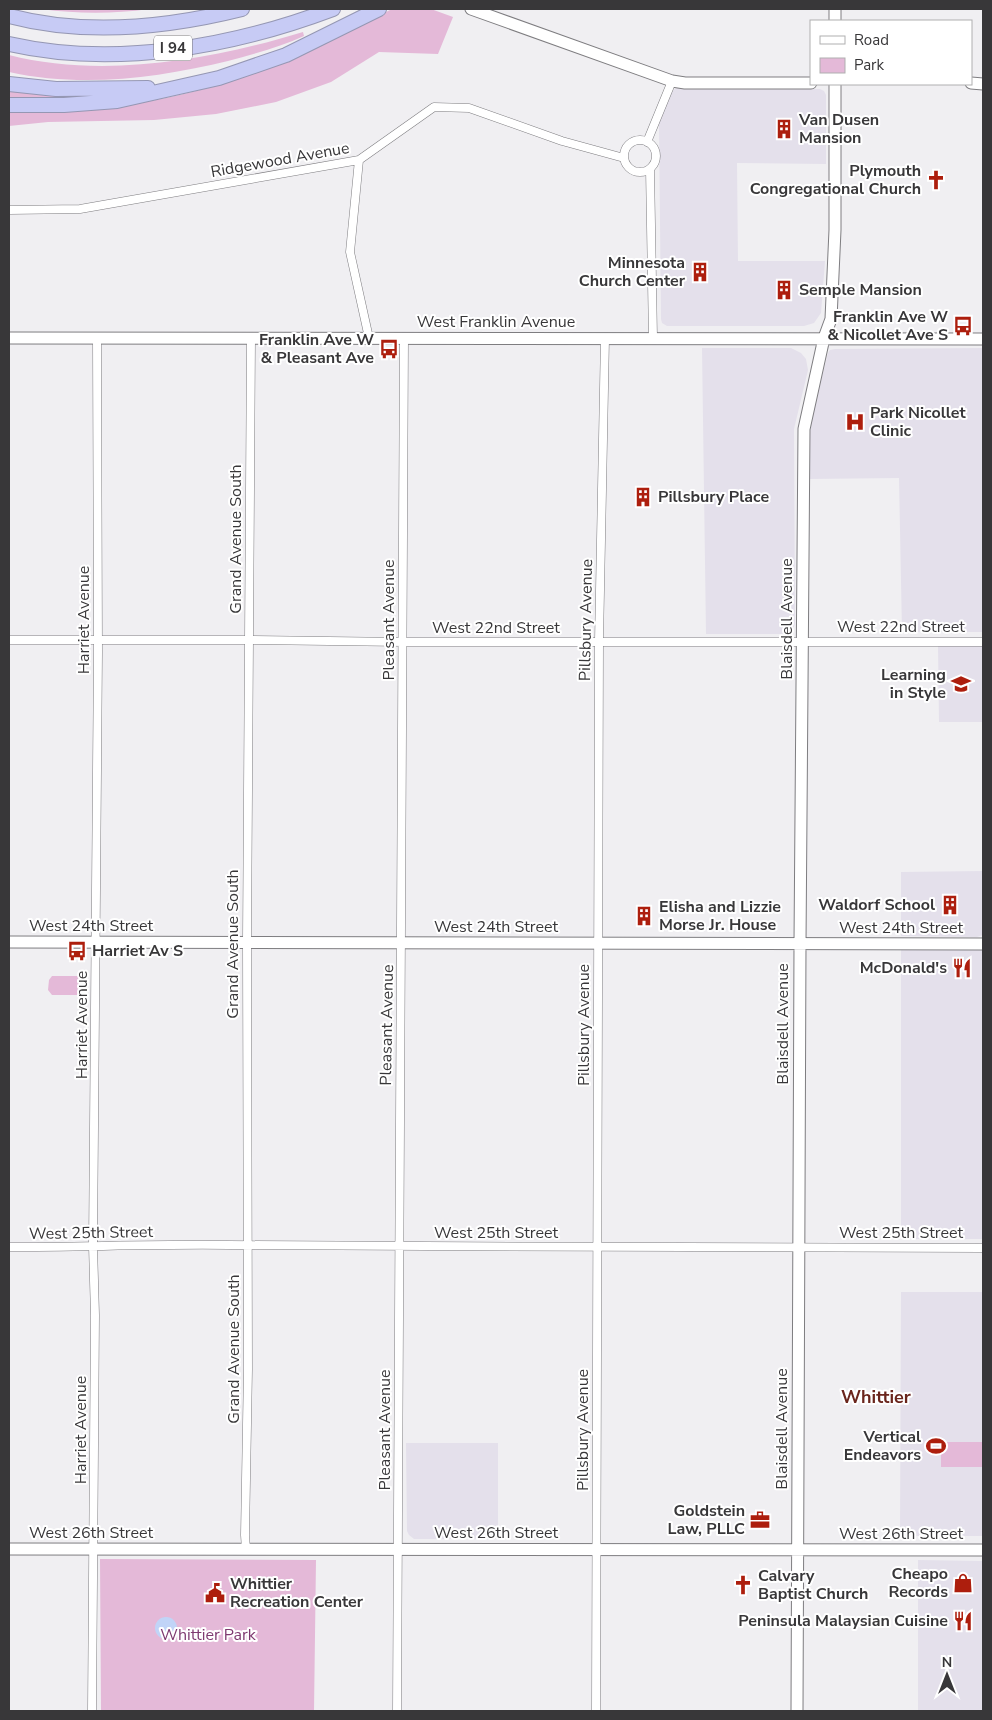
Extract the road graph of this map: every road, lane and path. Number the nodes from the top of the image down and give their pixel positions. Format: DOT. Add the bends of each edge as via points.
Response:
graph roads {
  1 [pos="242,9"];
  2 [pos="333,9"];
  3 [pos="379,9"];
  4 [pos="471,9"];
  5 [pos="9,16"];
  6 [pos="9,44"];
  7 [pos="254,67"];
  8 [pos="9,79"];
  9 [pos="672,81"];
  10 [pos="810,83"];
  11 [pos="9,84"];
  12 [pos="835,85"];
  13 [pos="83,89"];
  14 [pos="9,105"];
  15 [pos="648,142"];
  16 [pos="624,158"];
  17 [pos="359,160"];
  18 [pos="650,169"];
  19 [pos="9,210"];
  20 [pos="9,338"];
  21 [pos="97,338"];
  22 [pos="251,338"];
  23 [pos="369,338"];
  24 [pos="404,338"];
  25 [pos="605,338"];
  26 [pos="653,338"];
  27 [pos="824,338"];
  28 [pos="983,339"];
  29 [pos="9,640"];
  30 [pos="98,640"];
  31 [pos="250,640"];
  32 [pos="599,641"];
  33 [pos="803,641"];
  34 [pos="403,642"];
  35 [pos="983,642"];
  36 [pos="9,942"];
  37 [pos="96,942"];
  38 [pos="247,942"];
  39 [pos="401,943"];
  40 [pos="598,944"];
  41 [pos="800,944"];
  42 [pos="983,944"];
  43 [pos="248,1245"];
  44 [pos="94,1246"];
  45 [pos="798,1246"];
  46 [pos="9,1247"];
  47 [pos="399,1247"];
  48 [pos="598,1247"];
  49 [pos="983,1248"];
  50 [pos="246,1545"];
  51 [pos="9,1549"];
  52 [pos="94,1549"];
  53 [pos="398,1549"];
  54 [pos="596,1550"];
  55 [pos="798,1550"];
  56 [pos="983,1550"];
  57 [pos="92,1711"];
  58 [pos="397,1711"];
  59 [pos="596,1711"];
  60 [pos="797,1711"];
  1 -- 5 [label="highway, I 94" via="167,23 108,27 52,24"];
  2 -- 6 [label="highway, I 94" via="248,34 199,45 142,52 68,52"];
  3 -- 7 [label="highway" via="294,52"];
  4 -- 9 [label="street"];
  7 -- 13 [label="highway" via="161,86"];
  7 -- 14 [label="highway" via="116,101"];
  8 -- 13 [label="highway"];
  9 -- 10 [label="street"];
  9 -- 15 [label="street"];
  11 -- 13 [label="highway"];
  12 -- 27 [label="street, Blaisdell Avenue" via="834,271 830,319"];
  15 -- 16 [label="street" via="637,140 628,145"];
  15 -- 18 [label="street" via="656,154"];
  16 -- 17 [label="street, Ridgewood Avenue" via="469,108 434,107"];
  16 -- 18 [label="street" via="634,172"];
  17 -- 19 [label="street, Ridgewood Avenue" via="80,209"];
  17 -- 23 [label="street" via="350,252"];
  18 -- 26 [label="street"];
  20 -- 21 [label="street, West Franklin Avenue"];
  21 -- 22 [label="street, West Franklin Avenue"];
  21 -- 30 [label="street, Harriet Avenue"];
  22 -- 23 [label="street, West Franklin Avenue"];
  22 -- 31 [label="street, Grand Avenue South"];
  23 -- 24 [label="street, West Franklin Avenue"];
  24 -- 25 [label="street, West Franklin Avenue"];
  24 -- 34 [label="street, Pleasant Avenue"];
  25 -- 26 [label="street, West Franklin Avenue"];
  25 -- 32 [label="street, Pillsbury Avenue"];
  26 -- 27 [label="street, West Franklin Avenue"];
  27 -- 28 [label="street, West Franklin Avenue"];
  27 -- 33 [label="street, Blaisdell Avenue" via="804,429"];
  29 -- 30 [label="street, West 22nd Street"];
  30 -- 31 [label="street, West 22nd Street"];
  30 -- 37 [label="street, Harriet Avenue"];
  31 -- 34 [label="street, West 22nd Street"];
  31 -- 38 [label="street, Grand Avenue South"];
  32 -- 33 [label="street, West 22nd Street"];
  32 -- 34 [label="street, West 22nd Street"];
  32 -- 40 [label="street, Pillsbury Avenue"];
  33 -- 35 [label="street, West 22nd Street"];
  33 -- 41 [label="street, Blaisdell Avenue"];
  34 -- 39 [label="street, Pleasant Avenue"];
  36 -- 37 [label="street, West 24th Street"];
  37 -- 38 [label="street, West 24th Street"];
  37 -- 44 [label="street, Harriet Avenue"];
  38 -- 39 [label="street, West 24th Street"];
  38 -- 43 [label="street, Grand Avenue South"];
  39 -- 40 [label="street, West 24th Street"];
  39 -- 47 [label="street, Pleasant Avenue"];
  40 -- 41 [label="street, West 24th Street"];
  40 -- 48 [label="street, Pillsbury Avenue"];
  41 -- 42 [label="street, West 24th Street"];
  41 -- 45 [label="street, Blaisdell Avenue"];
  43 -- 44 [label="street, West 25th Street"];
  43 -- 47 [label="street, West 25th Street"];
  43 -- 50 [label="street, Grand Avenue South"];
  44 -- 46 [label="street, West 25th Street"];
  44 -- 52 [label="street, Harriet Avenue"];
  45 -- 48 [label="street, West 25th Street"];
  45 -- 49 [label="street, West 25th Street"];
  45 -- 55 [label="street, Blaisdell Avenue"];
  47 -- 48 [label="street, West 25th Street"];
  47 -- 53 [label="street, Pleasant Avenue"];
  48 -- 54 [label="street, Pillsbury Avenue"];
  50 -- 52 [label="street, West 26th Street"];
  50 -- 53 [label="street, West 26th Street"];
  51 -- 52 [label="street, West 26th Street"];
  52 -- 57 [label="street, Harriet Avenue"];
  53 -- 54 [label="street, West 26th Street"];
  53 -- 58 [label="street, Pleasant Avenue"];
  54 -- 55 [label="street, West 26th Street"];
  54 -- 59 [label="street, Pillsbury Avenue"];
  55 -- 56 [label="street, West 26th Street"];
  55 -- 60 [label="street, Blaisdell Avenue"];
}
